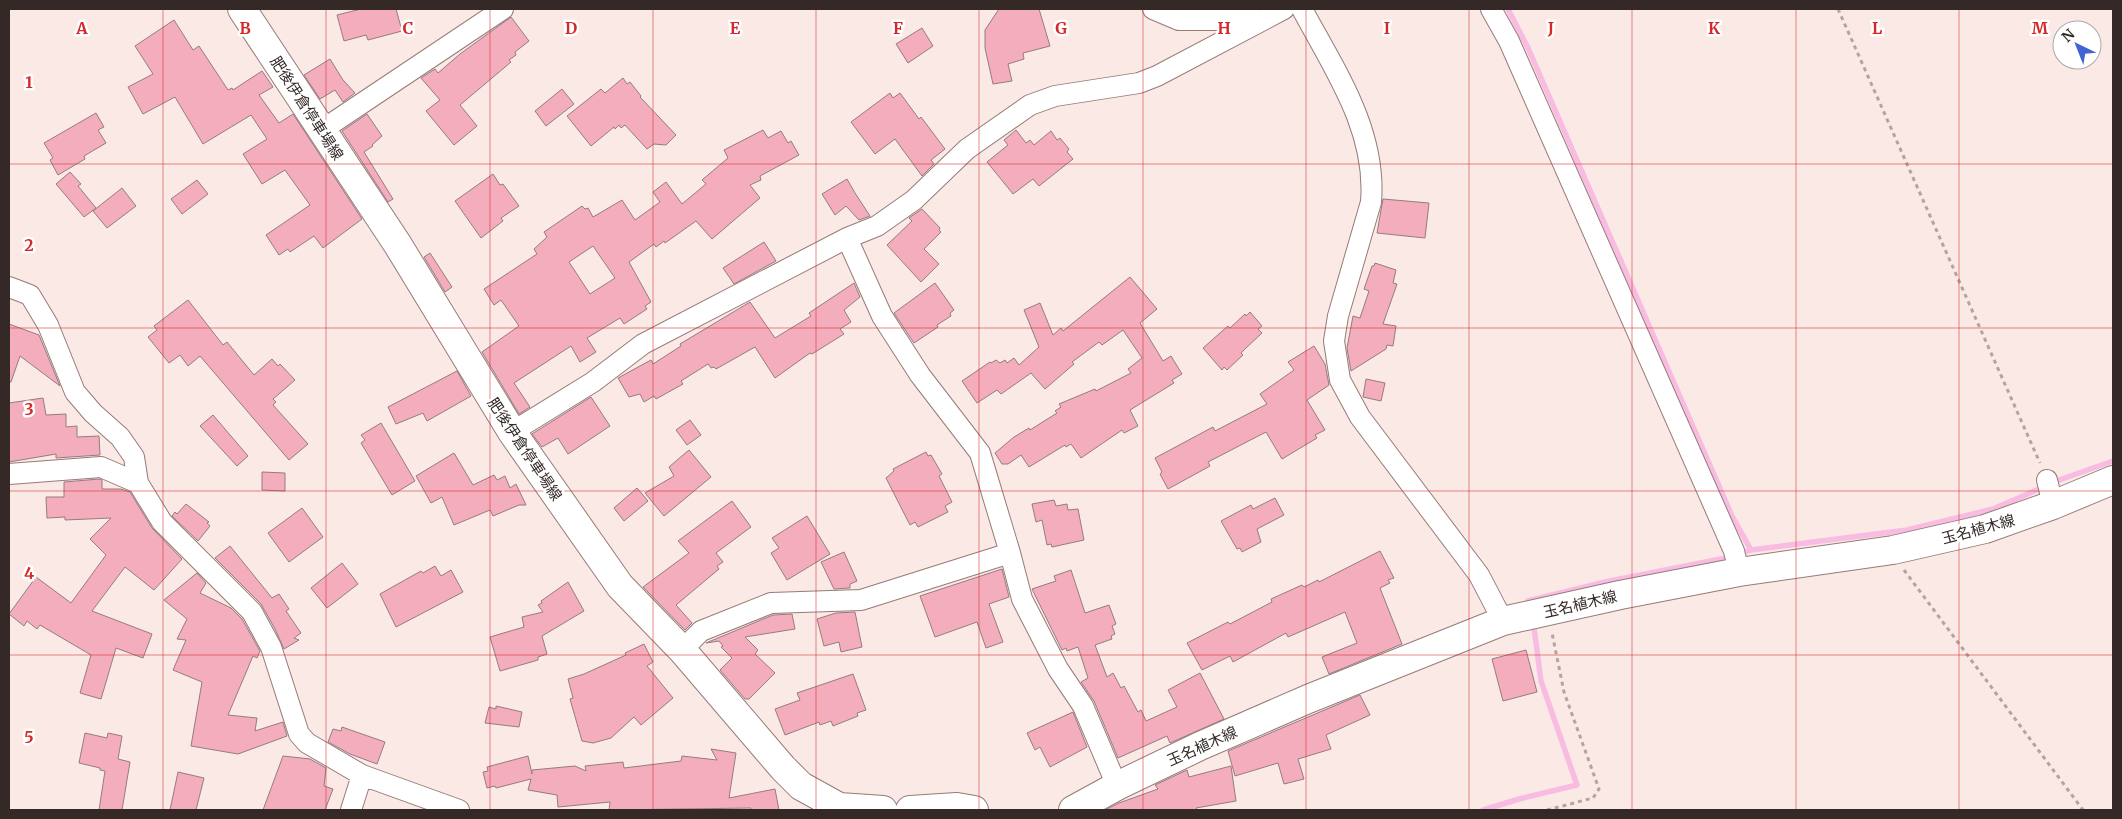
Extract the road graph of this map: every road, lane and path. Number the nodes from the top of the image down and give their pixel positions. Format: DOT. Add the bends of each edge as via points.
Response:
graph roads {
  1 [pos="242,9"];
  2 [pos="503,9"];
  3 [pos="1153,9"];
  4 [pos="1284,9"];
  5 [pos="1302,9"];
  6 [pos="1491,9"];
  7 [pos="1838,9"];
  8 [pos="1260,20"];
  9 [pos="322,130"];
  10 [pos="847,238"];
  11 [pos="9,287"];
  12 [pos="512,432"];
  13 [pos="9,474"];
  14 [pos="2113,480"];
  15 [pos="138,483"];
  16 [pos="2051,493"];
  17 [pos="1893,550"];
  18 [pos="1010,553"];
  19 [pos="1736,562"];
  20 [pos="1550,610"];
  21 [pos="1503,621"];
  22 [pos="682,650"];
  23 [pos="362,775"];
  24 [pos="1117,786"];
  25 [pos="837,809"];
  26 [pos="351,810"];
  27 [pos="459,810"];
  28 [pos="883,810"];
  29 [pos="910,810"];
  30 [pos="974,810"];
  31 [pos="1073,810"];
  32 [pos="1547,810"];
  33 [pos="2083,810"];
  1 -- 9 [label="main road, 肥後伊倉停車場線"];
  2 -- 9 [label="street"];
  3 -- 8 [label="street" via="1179,20"];
  4 -- 8 [label="street"];
  5 -- 21 [label="street" via="1356,110 1369,154 1371,202 1338,316 1334,342 1340,380 1360,417 1479,575"];
  6 -- 19 [label="street" via="1508,41"];
  7 -- 16 [label="path"];
  8 -- 10 [label="street" via="1139,83 1055,96 1030,106 966,148 914,200 877,226"];
  9 -- 12 [label="main road, 肥後伊倉停車場線" via="398,245"];
  10 -- 12 [label="street" via="643,344 593,382"];
  10 -- 18 [label="street" via="882,316 920,375 980,453"];
  11 -- 15 [label="street" via="30,295 48,325 75,392 120,437 134,457"];
  12 -- 22 [label="main road, 肥後伊倉停車場線" via="620,586"];
  13 -- 15 [label="street" via="102,466"];
  14 -- 16 [label="main road, 玉名植木線"];
  15 -- 23 [label="street" via="162,522 252,612 271,647 299,734 307,743"];
  16 -- 17 [label="main road, 玉名植木線" via="1985,529"];
  17 -- 19 [label="main road, 玉名植木線"];
  17 -- 33 [label="path" via="1906,573"];
  18 -- 22 [label="street" via="861,600 771,602 702,631"];
  18 -- 24 [label="street" via="1022,599 1058,669 1083,706"];
  19 -- 20 [label="main road, 玉名植木線" via="1620,595"];
  20 -- 21 [label="main road, 玉名植木線"];
  20 -- 32 [label="path" via="1564,692 1599,789 1593,798"];
  21 -- 24 [label="main road, 玉名植木線" via="1308,699"];
  22 -- 25 [label="main road, 肥後伊倉停車場線" via="782,768 801,786"];
  23 -- 26 [label="street"];
  23 -- 27 [label="street"];
  24 -- 31 [label="main road, 玉名植木線"];
  25 -- 28 [label="main road, 肥後伊倉停車場線"];
  29 -- 30 [label="main road" via="957,807"];
}
